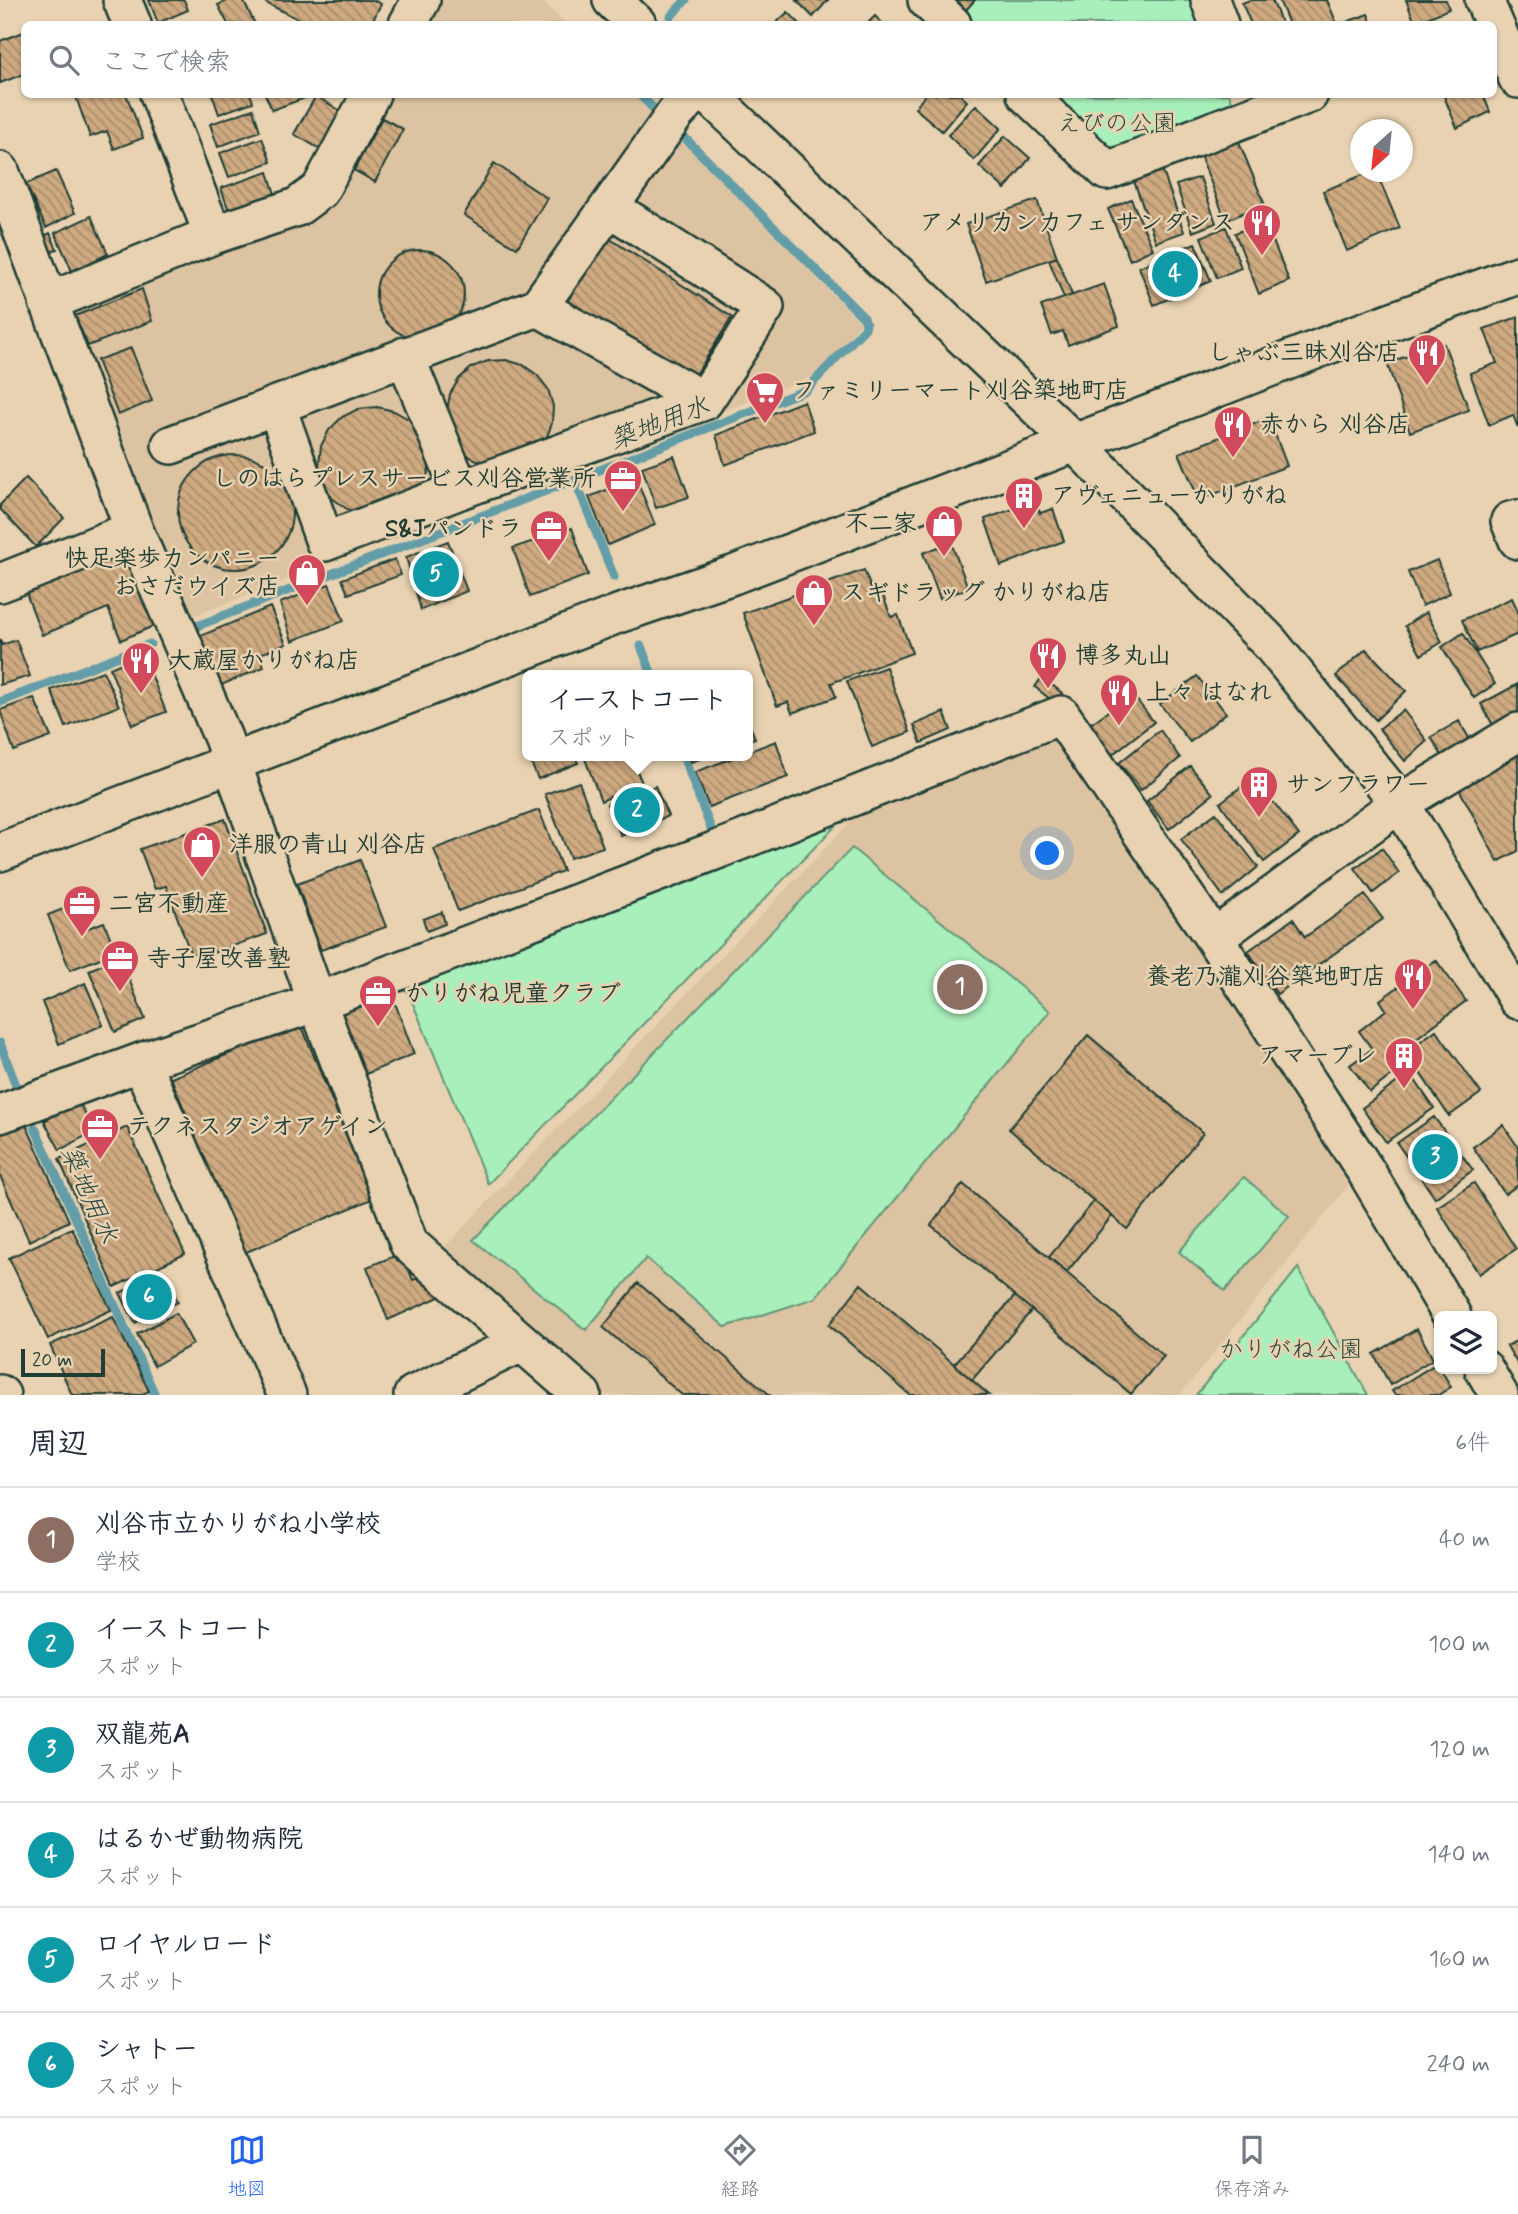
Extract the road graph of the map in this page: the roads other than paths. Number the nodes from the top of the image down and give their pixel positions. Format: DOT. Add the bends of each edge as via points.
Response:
graph roads {
  1 [pos="122,0"];
  2 [pos="421,0"];
  3 [pos="612,0"];
  4 [pos="927,0"];
  5 [pos="1210,0"];
  6 [pos="1498,19"];
  7 [pos="131,21"];
  8 [pos="410,21"];
  9 [pos="634,21"];
  10 [pos="949,21"];
  11 [pos="1218,21"];
  12 [pos="1518,79"];
  13 [pos="161,98"];
  14 [pos="368,98"];
  15 [pos="690,98"];
  16 [pos="712,98"];
  17 [pos="1030,98"];
  18 [pos="1287,98"];
  19 [pos="1248,105"];
  20 [pos="0,171"];
  21 [pos="609,207"];
  22 [pos="213,235"];
  23 [pos="1518,275"];
  24 [pos="48,302"];
  25 [pos="538,307"];
  26 [pos="405,356"];
  27 [pos="704,401"];
  28 [pos="276,405"];
  29 [pos="1076,444"];
  30 [pos="172,445"];
  31 [pos="460,490"];
  32 [pos="1518,519"];
  33 [pos="134,530"];
  34 [pos="1518,540"];
  35 [pos="0,583"];
  36 [pos="1518,732"];
  37 [pos="232,764"];
  38 [pos="1400,803"];
  39 [pos="0,852"];
  40 [pos="1214,938"];
  41 [pos="1518,1000"];
  42 [pos="317,1002"];
  43 [pos="141,1062"];
  44 [pos="0,1114"];
  45 [pos="1449,1311"];
  46 [pos="521,1343"];
  47 [pos="1487,1374"];
  48 [pos="287,1395"];
  49 [pos="413,1395"];
  50 [pos="583,1395"];
  51 [pos="1499,1395"];
  1 -- 7 [label="street"];
  2 -- 8 [label="street"];
  3 -- 9 [label="street"];
  4 -- 10 [label="street"];
  5 -- 11 [label="street"];
  6 -- 12 [label="street"];
  13 -- 22 [label="street"];
  14 -- 22 [label="street" via="320,190 297,207"];
  15 -- 21 [label="street"];
  16 -- 29 [label="street"];
  17 -- 19 [label="street" via="1107,171"];
  18 -- 19 [label="street"];
  20 -- 24 [label="street"];
  21 -- 25 [label="street"];
  21 -- 27 [label="street" via="765,307"];
  22 -- 24 [label="street"];
  23 -- 29 [label="street"];
  24 -- 33 [label="street"];
  25 -- 26 [label="street"];
  25 -- 27 [label="street"];
  26 -- 28 [label="street"];
  26 -- 31 [label="street"];
  27 -- 31 [label="street"];
  28 -- 30 [label="street"];
  28 -- 31 [label="street" via="325,542"];
  29 -- 37 [label="street"];
  29 -- 38 [label="street" via="1270,643"];
  32 -- 34 [label="street" via="1510,521"];
  33 -- 35 [label="street"];
  33 -- 37 [label="street"];
  36 -- 38 [label="street"];
  37 -- 39 [label="street"];
  37 -- 42 [label="street"];
  38 -- 40 [label="street"];
  38 -- 41 [label="street"];
  40 -- 42 [label="street" via="1060,715"];
  40 -- 45 [label="street" via="1367,1172"];
  42 -- 43 [label="street"];
  42 -- 46 [label="street" via="409,1244"];
  43 -- 44 [label="street"];
  43 -- 48 [label="street"];
  46 -- 49 [label="street"];
  46 -- 50 [label="street"];
  47 -- 51 [label="street"];
}
